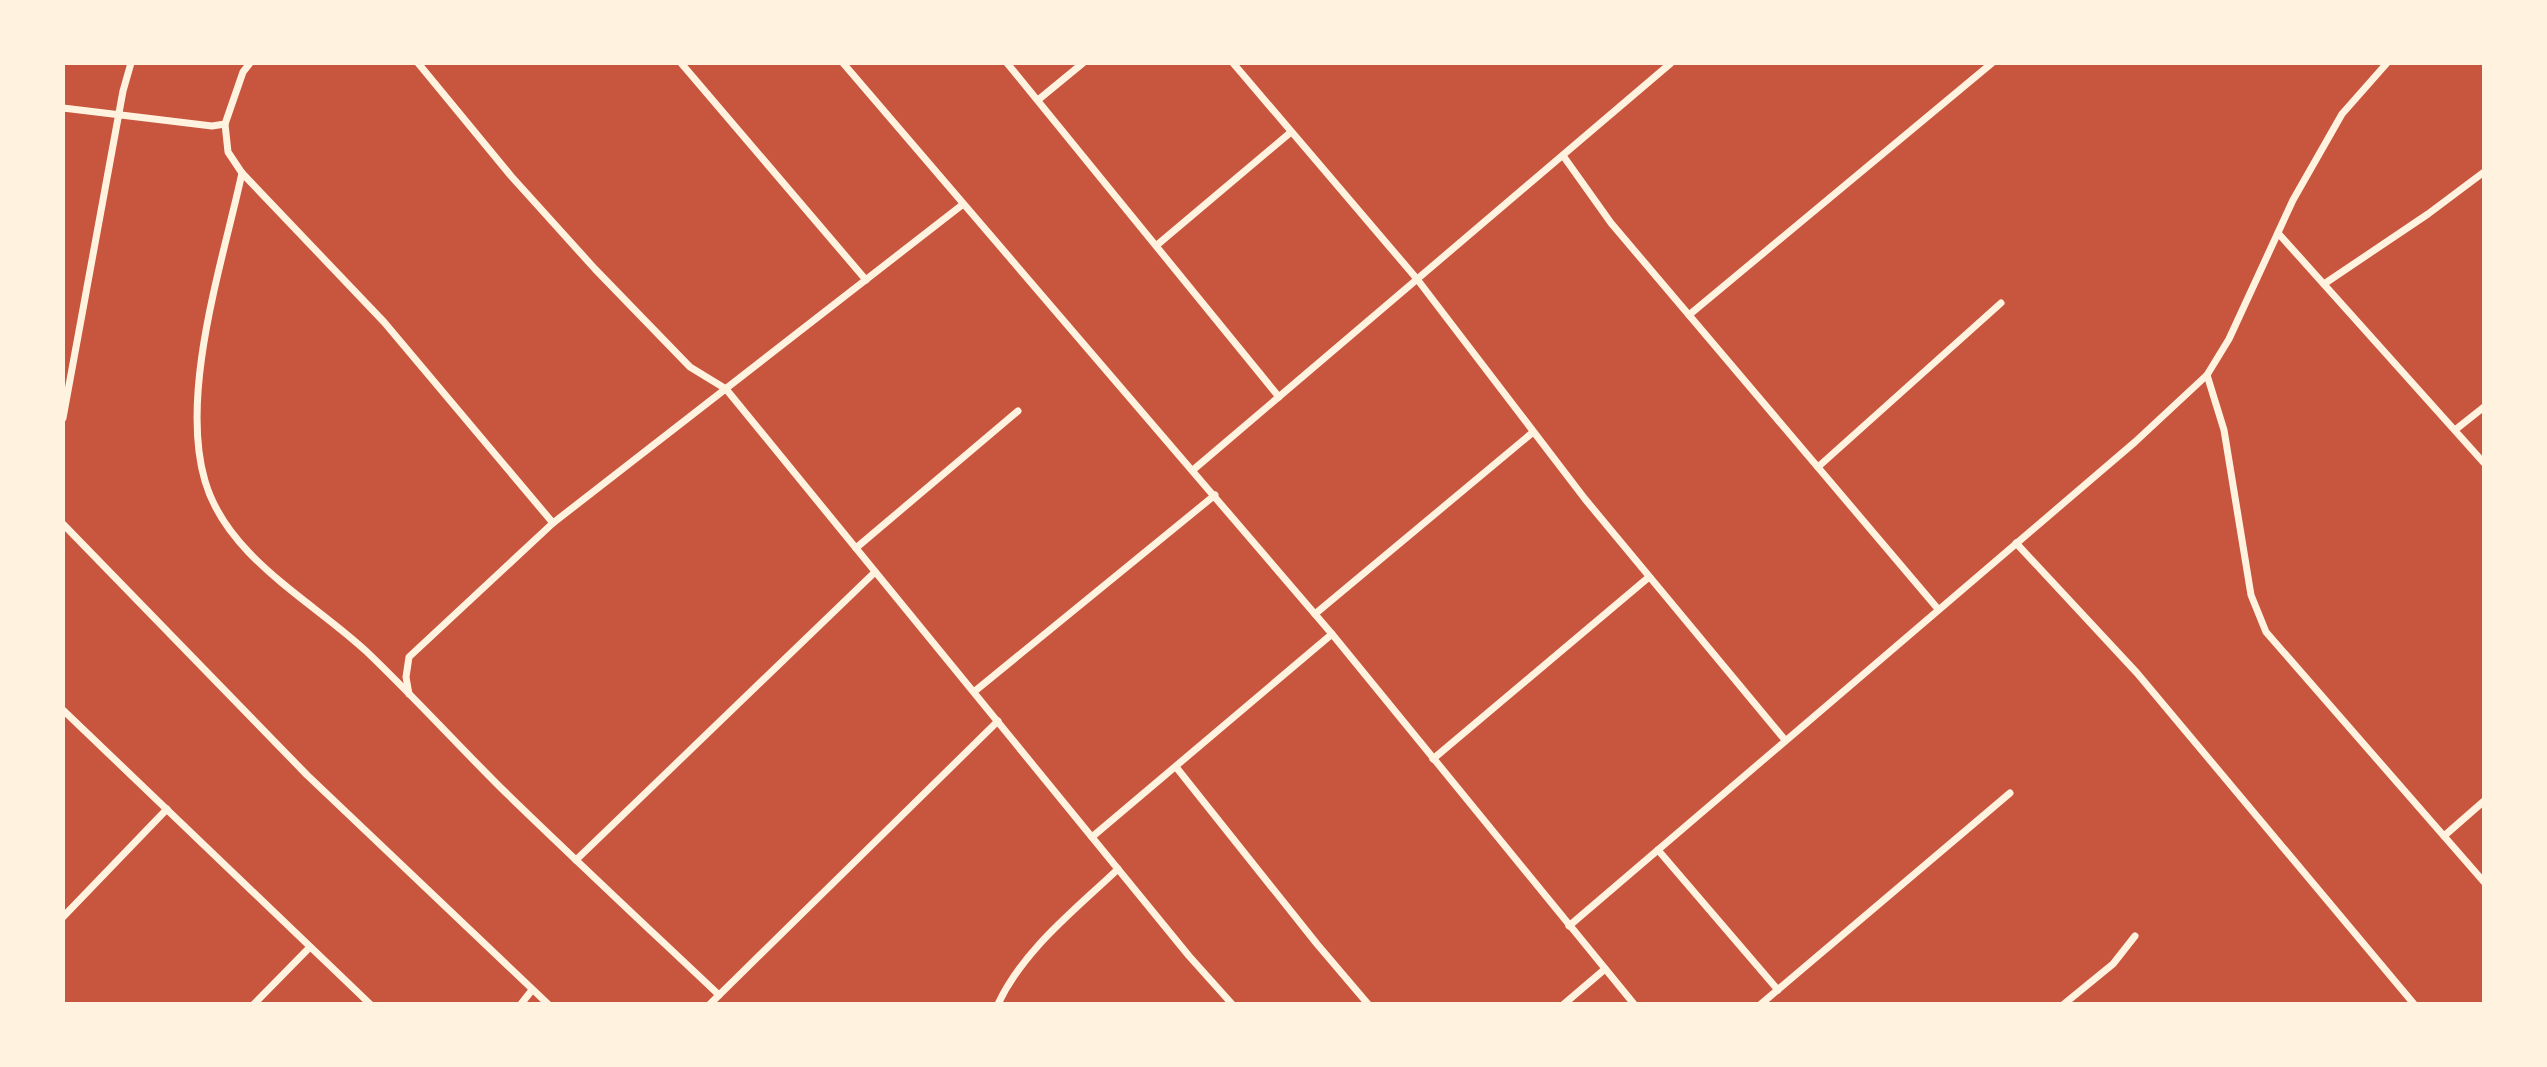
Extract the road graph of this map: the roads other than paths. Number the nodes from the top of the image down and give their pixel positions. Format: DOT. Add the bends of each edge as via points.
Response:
graph roads {
  1 [pos="131,63"];
  2 [pos="250,63"];
  3 [pos="418,63"];
  4 [pos="681,63"];
  5 [pos="843,63"];
  6 [pos="1007,63"];
  7 [pos="1083,63"];
  8 [pos="1233,63"];
  9 [pos="1671,63"];
  10 [pos="1992,63"];
  11 [pos="2387,63"];
  12 [pos="1038,100"];
  13 [pos="63,108"];
  14 [pos="118,116"];
  15 [pos="225,124"];
  16 [pos="1292,132"];
  17 [pos="1564,157"];
  18 [pos="2484,172"];
  19 [pos="242,173"];
  20 [pos="962,205"];
  21 [pos="2278,233"];
  22 [pos="1157,245"];
  23 [pos="866,279"];
  24 [pos="1417,279"];
  25 [pos="2324,284"];
  26 [pos="2001,303"];
  27 [pos="1689,315"];
  28 [pos="2207,375"];
  29 [pos="726,389"];
  30 [pos="1279,397"];
  31 [pos="2484,407"];
  32 [pos="1018,411"];
  33 [pos="63,418"];
  34 [pos="2455,430"];
  35 [pos="1532,433"];
  36 [pos="2484,463"];
  37 [pos="1818,467"];
  38 [pos="1194,470"];
  39 [pos="1215,495"];
  40 [pos="553,523"];
  41 [pos="63,524"];
  42 [pos="2016,543"];
  43 [pos="856,548"];
  44 [pos="875,572"];
  45 [pos="1650,577"];
  46 [pos="1938,609"];
  47 [pos="1315,614"];
  48 [pos="1332,634"];
  49 [pos="975,691"];
  50 [pos="409,695"];
  51 [pos="63,710"];
  52 [pos="998,722"];
  53 [pos="1785,740"];
  54 [pos="1433,759"];
  55 [pos="1176,767"];
  56 [pos="2010,793"];
  57 [pos="2484,801"];
  58 [pos="167,810"];
  59 [pos="2444,836"];
  60 [pos="1092,837"];
  61 [pos="1658,849"];
  62 [pos="576,860"];
  63 [pos="1118,869"];
  64 [pos="2484,882"];
  65 [pos="63,917"];
  66 [pos="1569,926"];
  67 [pos="2135,936"];
  68 [pos="310,947"];
  69 [pos="1605,969"];
  70 [pos="533,990"];
  71 [pos="1778,990"];
  72 [pos="719,995"];
  73 [pos="254,1004"];
  74 [pos="370,1004"];
  75 [pos="521,1004"];
  76 [pos="548,1004"];
  77 [pos="710,1004"];
  78 [pos="998,1004"];
  79 [pos="1232,1004"];
  80 [pos="1368,1004"];
  81 [pos="1564,1004"];
  82 [pos="1634,1004"];
  83 [pos="1761,1004"];
  84 [pos="2064,1004"];
  85 [pos="2414,1004"];
  1 -- 14 [label="street"];
  2 -- 15 [label="street"];
  3 -- 29 [label="street" via="595,269 690,368"];
  4 -- 23 [label="street"];
  5 -- 20 [label="street"];
  6 -- 12 [label="street"];
  7 -- 12 [label="street"];
  8 -- 16 [label="street"];
  9 -- 17 [label="street"];
  10 -- 27 [label="street"];
  11 -- 21 [label="street" via="2342,114"];
  12 -- 22 [label="street"];
  13 -- 14 [label="street"];
  14 -- 15 [label="street"];
  14 -- 33 [label="street"];
  15 -- 19 [label="street" via="228,152"];
  16 -- 22 [label="street"];
  16 -- 24 [label="street"];
  17 -- 24 [label="street"];
  17 -- 27 [label="street" via="1611,223"];
  18 -- 25 [label="street"];
  19 -- 40 [label="street" via="384,322"];
  19 -- 50 [label="street" via="202,350 198,431 204,477 212,502 232,534 366,651"];
  20 -- 23 [label="street"];
  20 -- 38 [label="street"];
  21 -- 25 [label="street"];
  21 -- 28 [label="street" via="2229,339"];
  22 -- 30 [label="street"];
  23 -- 29 [label="street"];
  24 -- 30 [label="street"];
  24 -- 35 [label="street"];
  25 -- 34 [label="street"];
  26 -- 37 [label="street"];
  27 -- 37 [label="street"];
  28 -- 42 [label="street"];
  28 -- 59 [label="street" via="2224,430 2251,595 2266,632"];
  29 -- 40 [label="street"];
  29 -- 43 [label="street"];
  30 -- 38 [label="street"];
  31 -- 34 [label="street"];
  32 -- 43 [label="street"];
  34 -- 36 [label="street"];
  35 -- 45 [label="street"];
  35 -- 47 [label="street"];
  37 -- 46 [label="street"];
  38 -- 39 [label="street"];
  39 -- 47 [label="street"];
  39 -- 49 [label="street"];
  40 -- 50 [label="street" via="409,657"];
  41 -- 70 [label="street" via="316,785"];
  42 -- 46 [label="street"];
  42 -- 85 [label="street" via="2137,673"];
  43 -- 44 [label="street"];
  44 -- 49 [label="street"];
  44 -- 62 [label="street"];
  45 -- 53 [label="street"];
  45 -- 54 [label="street"];
  46 -- 53 [label="street"];
  47 -- 48 [label="street"];
  48 -- 54 [label="street"];
  48 -- 55 [label="street"];
  49 -- 52 [label="street"];
  50 -- 62 [label="street"];
  51 -- 58 [label="street"];
  52 -- 60 [label="street"];
  52 -- 72 [label="street"];
  53 -- 61 [label="street"];
  54 -- 66 [label="street"];
  55 -- 60 [label="street"];
  55 -- 80 [label="street"];
  56 -- 71 [label="street"];
  57 -- 59 [label="street"];
  58 -- 65 [label="street"];
  58 -- 68 [label="street"];
  59 -- 64 [label="street"];
  60 -- 63 [label="street"];
  61 -- 66 [label="street"];
  61 -- 71 [label="street"];
  62 -- 72 [label="street"];
  63 -- 78 [label="street" via="1030,954 1013,974"];
  63 -- 79 [label="street"];
  66 -- 69 [label="street"];
  67 -- 84 [label="street" via="2113,964"];
  68 -- 73 [label="street"];
  68 -- 74 [label="street"];
  69 -- 81 [label="street"];
  69 -- 82 [label="street"];
  70 -- 75 [label="street"];
  70 -- 76 [label="street"];
  71 -- 83 [label="street"];
  72 -- 77 [label="street"];
}
